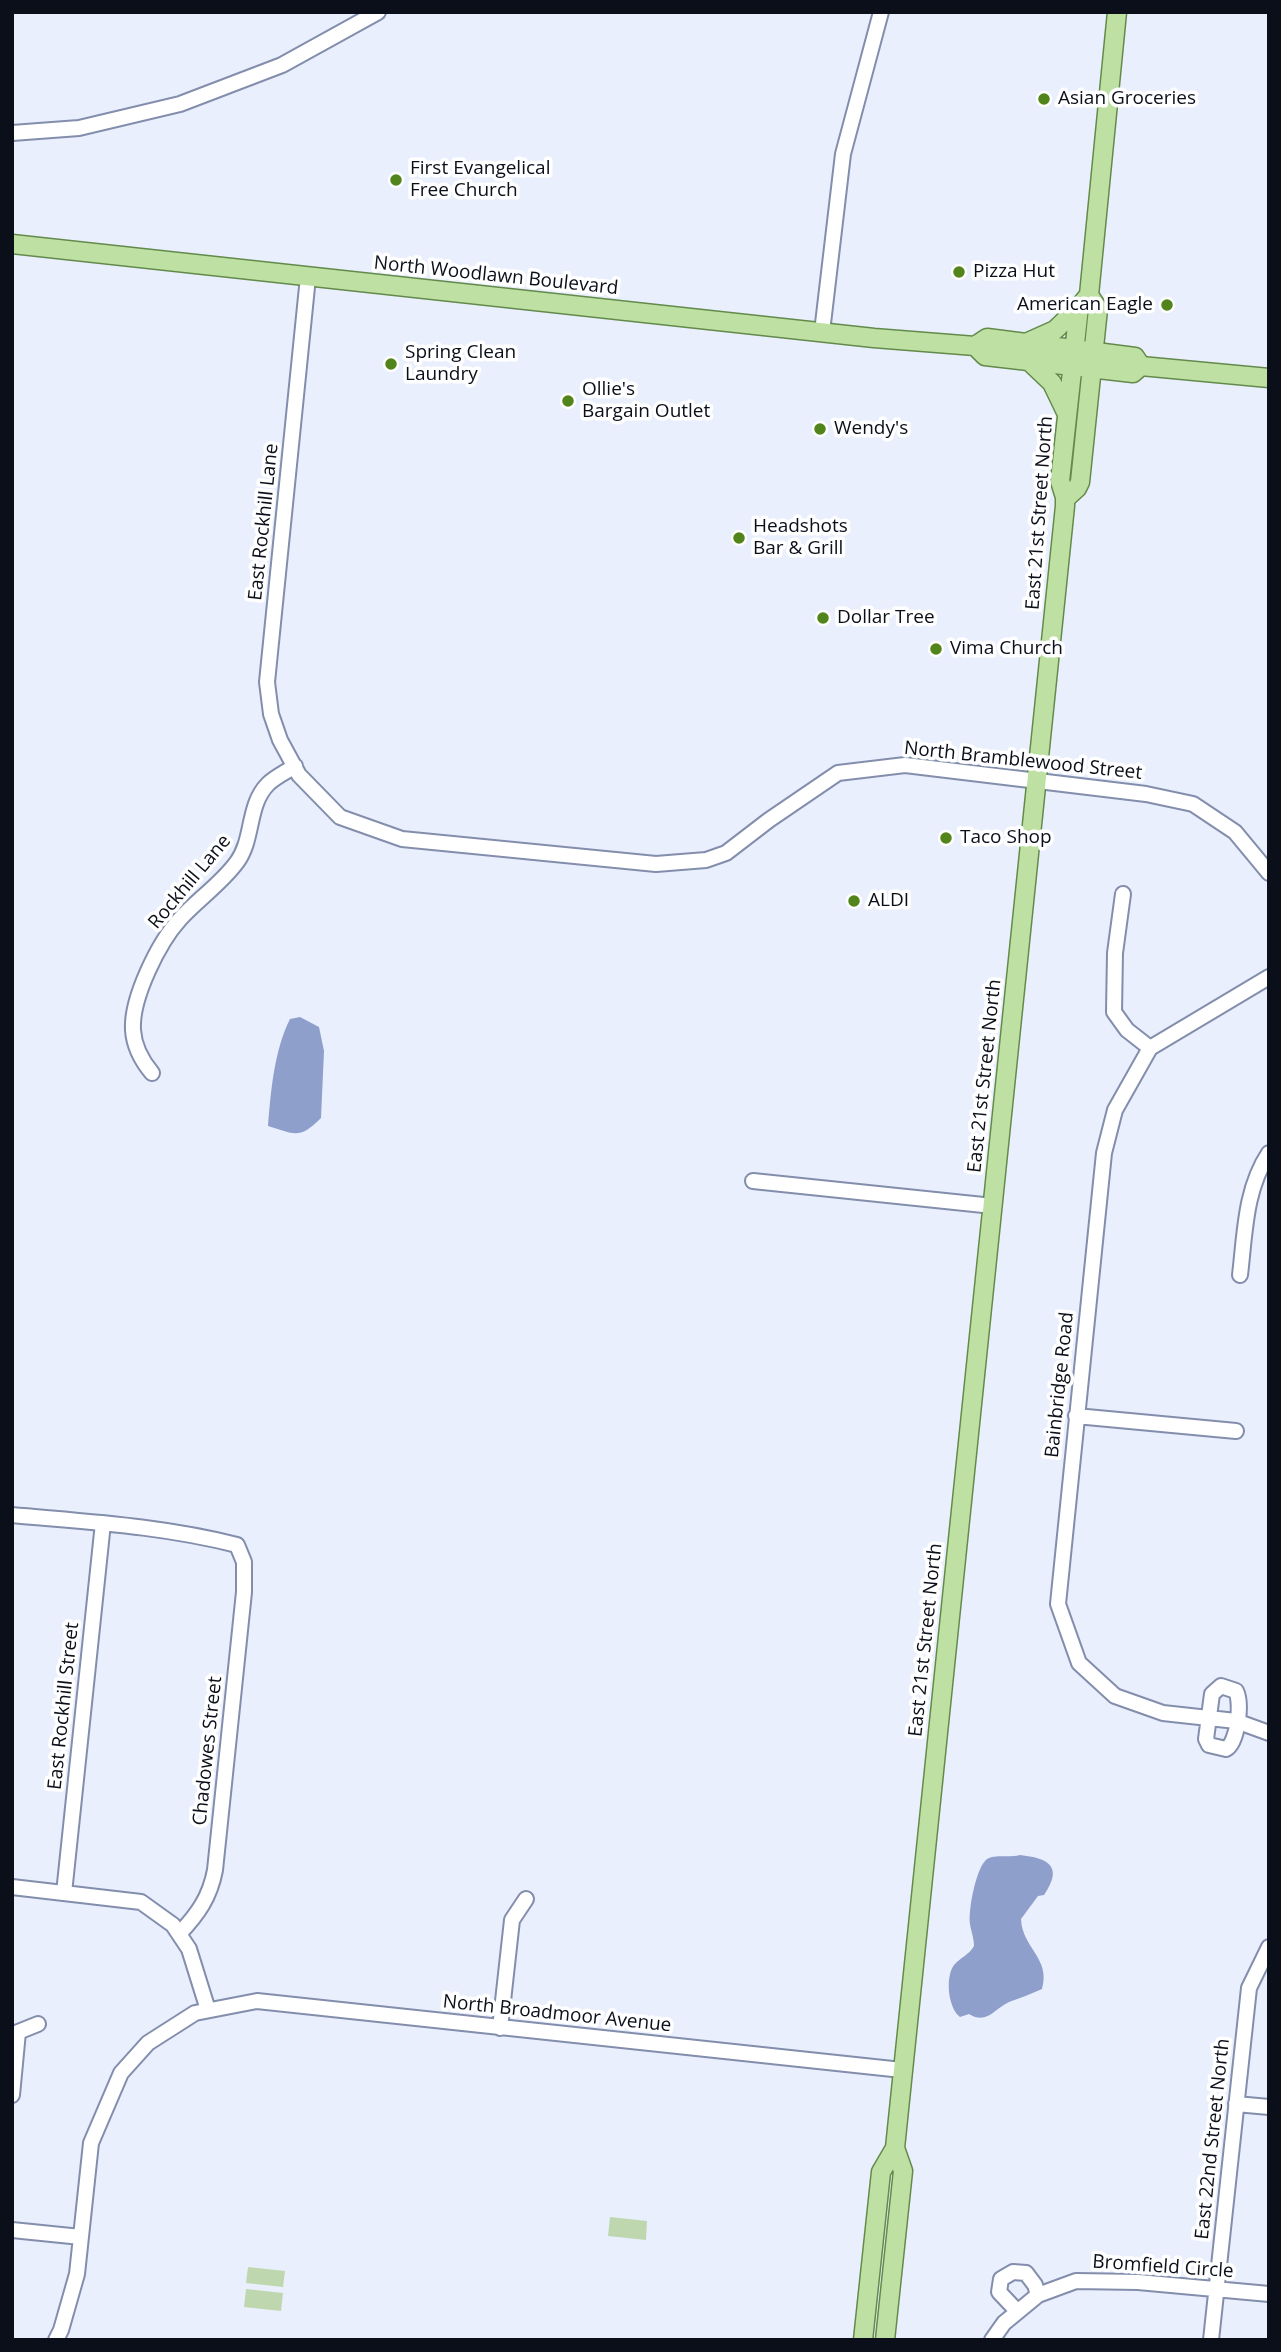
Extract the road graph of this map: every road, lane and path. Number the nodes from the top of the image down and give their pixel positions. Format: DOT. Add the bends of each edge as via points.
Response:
graph roads {
  1 [pos="378,12"];
  2 [pos="881,12"];
  3 [pos="1117,12"];
  4 [pos="12,133"];
  5 [pos="12,244"];
  6 [pos="308,277"];
  7 [pos="1084,301"];
  8 [pos="822,332"];
  9 [pos="1028,343"];
  10 [pos="975,346"];
  11 [pos="1074,358"];
  12 [pos="1093,360"];
  13 [pos="1030,362"];
  14 [pos="1269,378"];
  15 [pos="1068,415"];
  16 [pos="1065,499"];
  17 [pos="295,766"];
  18 [pos="1037,782"];
  19 [pos="1269,873"];
  20 [pos="1123,894"];
  21 [pos="1269,977"];
  22 [pos="1150,1048"];
  23 [pos="152,1073"];
  24 [pos="1269,1153"];
  25 [pos="752,1181"];
  26 [pos="993,1206"];
  27 [pos="1240,1275"];
  28 [pos="1076,1416"];
  29 [pos="1236,1431"];
  30 [pos="12,1515"];
  31 [pos="103,1523"];
  32 [pos="1209,1718"];
  33 [pos="1236,1721"];
  34 [pos="1269,1733"];
  35 [pos="12,1886"];
  36 [pos="64,1893"];
  37 [pos="526,1899"];
  38 [pos="179,1934"];
  39 [pos="1269,1947"];
  40 [pos="208,2010"];
  41 [pos="38,2024"];
  42 [pos="500,2028"];
  43 [pos="15,2030"];
  44 [pos="902,2070"];
  45 [pos="12,2095"];
  46 [pos="1236,2104"];
  47 [pos="1269,2107"];
  48 [pos="895,2148"];
  49 [pos="12,2230"];
  50 [pos="81,2237"];
  51 [pos="1217,2289"];
  52 [pos="1269,2294"];
  53 [pos="1038,2295"];
  54 [pos="1017,2311"];
  55 [pos="56,2340"];
  56 [pos="863,2340"];
  57 [pos="886,2340"];
  58 [pos="992,2340"];
  59 [pos="1211,2340"];
  1 -- 4 [label="street" via="282,65 180,104 79,128"];
  2 -- 8 [label="street" via="843,154"];
  3 -- 7 [label="main road, East 21st Street North"];
  5 -- 6 [label="main road, North Woodlawn Boulevard"];
  6 -- 8 [label="main road, North Woodlawn Boulevard"];
  6 -- 17 [label="street, East Rockhill Lane" via="267,682 271,714"];
  7 -- 9 [label="main road" via="1055,330"];
  7 -- 11 [label="main road, East 21st Street North"];
  7 -- 12 [label="main road" via="1098,309"];
  8 -- 10 [label="main road, North Woodlawn Boulevard"];
  9 -- 10 [label="main road, North Woodlawn Boulevard" via="987,338"];
  9 -- 11 [label="main road, North Woodlawn Boulevard"];
  10 -- 13 [label="main road, North Woodlawn Boulevard" via="985,356"];
  11 -- 12 [label="main road, North Woodlawn Boulevard"];
  11 -- 13 [label="main road, North Woodlawn Boulevard"];
  11 -- 15 [label="main road, East 21st Street North"];
  12 -- 14 [label="main road, North Woodlawn Boulevard" via="1133,373 1141,366"];
  12 -- 16 [label="main road" via="1080,482"];
  13 -- 15 [label="main road" via="1052,383"];
  15 -- 16 [label="main road, East 21st Street North" via="1060,481"];
  16 -- 18 [label="main road, East 21st Street North"];
  17 -- 18 [label="street, North Bramblewood Street" via="340,817 402,839 656,864 706,860 726,853 838,773 905,765"];
  17 -- 23 [label="street, Rockhill Lane" via="261,793 247,845 237,862 177,922 145,977 133,1030 137,1049"];
  18 -- 19 [label="street, North Bramblewood Street" via="1192,804 1235,832"];
  18 -- 26 [label="main road, East 21st Street North"];
  20 -- 22 [label="street" via="1114,1012 1127,1030"];
  21 -- 22 [label="street, Bainbridge Road"];
  22 -- 28 [label="street, Bainbridge Road" via="1115,1110 1104,1153"];
  24 -- 27 [label="street" via="1250,1192"];
  25 -- 26 [label="street"];
  26 -- 44 [label="main road, East 21st Street North"];
  28 -- 29 [label="street"];
  28 -- 32 [label="street, Bainbridge Road" via="1058,1604 1079,1663 1115,1696 1163,1713"];
  30 -- 31 [label="street"];
  31 -- 36 [label="street, East Rockhill Street"];
  31 -- 38 [label="street, Chadowes Street" via="237,1545 244,1562 212,1889"];
  32 -- 33 [label="street, Bainbridge Road"];
  32 -- 33 [label="street" via="1206,1739 1216,1749 1232,1746"];
  32 -- 33 [label="street" via="1212,1694 1221,1686 1236,1691 1240,1699"];
  33 -- 34 [label="street, Bainbridge Road"];
  35 -- 36 [label="street"];
  36 -- 38 [label="street" via="141,1902"];
  37 -- 42 [label="street" via="512,1920"];
  38 -- 40 [label="street" via="189,1949"];
  39 -- 46 [label="street, East 22nd Street North" via="1249,1988"];
  40 -- 42 [label="street, North Broadmoor Avenue" via="257,2001"];
  40 -- 50 [label="street" via="194,2013 148,2043 121,2073 91,2143"];
  41 -- 43 [label="street"];
  42 -- 44 [label="street, North Broadmoor Avenue"];
  43 -- 45 [label="street" via="19,2036"];
  44 -- 48 [label="main road, East 21st Street North"];
  46 -- 47 [label="street"];
  46 -- 51 [label="street, East 22nd Street North"];
  48 -- 56 [label="main road, East 21st Street North" via="881,2172"];
  48 -- 57 [label="main road, East 21st Street North" via="903,2171"];
  49 -- 50 [label="street"];
  50 -- 55 [label="street" via="78,2274"];
  51 -- 52 [label="street, Bromfield Circle"];
  51 -- 53 [label="street, Bromfield Circle" via="1076,2281"];
  51 -- 59 [label="street, East 22nd Street North"];
  53 -- 54 [label="street, Bromfield Circle"];
  53 -- 54 [label="street" via="1026,2273 1013,2272 1002,2279 999,2292"];
  54 -- 58 [label="street, Bromfield Circle"];
}
